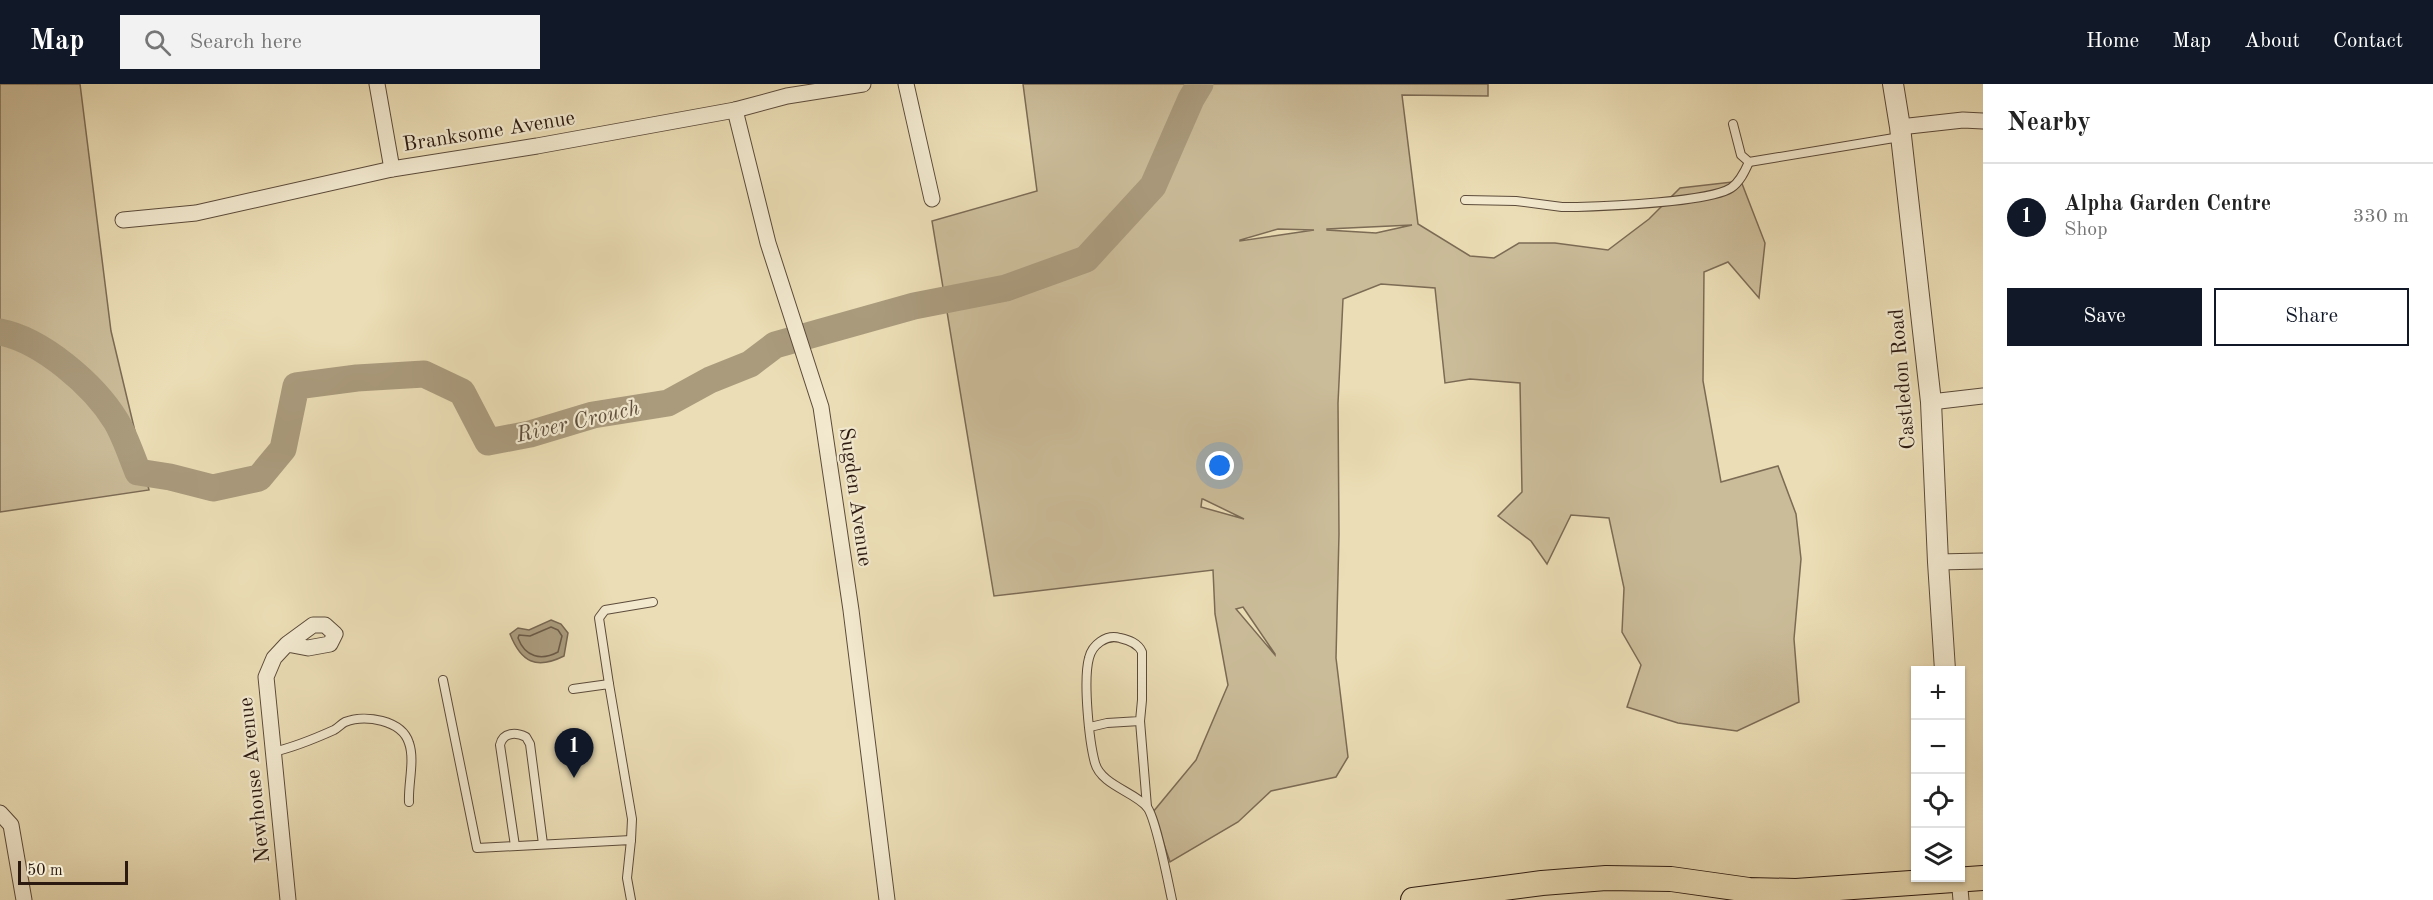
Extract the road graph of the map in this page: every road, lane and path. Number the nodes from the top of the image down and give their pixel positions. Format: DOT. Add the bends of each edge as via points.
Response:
graph roads {
  1 [pos="377,84"];
  2 [pos="863,84"];
  3 [pos="906,84"];
  4 [pos="1893,84"];
  5 [pos="735,110"];
  6 [pos="1983,121"];
  7 [pos="1733,124"];
  8 [pos="1901,132"];
  9 [pos="1749,162"];
  10 [pos="392,169"];
  11 [pos="932,199"];
  12 [pos="1465,200"];
  13 [pos="123,220"];
  14 [pos="1983,396"];
  15 [pos="1931,402"];
  16 [pos="1983,561"];
  17 [pos="1938,562"];
  18 [pos="653,602"];
  19 [pos="287,644"];
  20 [pos="1945,666"];
  21 [pos="443,680"];
  22 [pos="609,684"];
  23 [pos="573,688"];
  24 [pos="1140,721"];
  25 [pos="1090,728"];
  26 [pos="273,752"];
  27 [pos="409,802"];
  28 [pos="1147,807"];
  29 [pos="0,813"];
  30 [pos="631,840"];
  31 [pos="543,844"];
  32 [pos="515,846"];
  33 [pos="1965,878"];
  34 [pos="1983,878"];
  35 [pos="1911,882"];
  36 [pos="1959,882"];
  37 [pos="24,900"];
  38 [pos="288,900"];
  39 [pos="631,900"];
  40 [pos="886,900"];
  41 [pos="1172,900"];
  42 [pos="1413,900"];
  43 [pos="1961,900"];
  1 -- 10 [label="street"];
  2 -- 5 [label="street, Branksome Avenue" via="787,96"];
  3 -- 11 [label="street"];
  4 -- 8 [label="street, Castledon Road"];
  5 -- 10 [label="street, Branksome Avenue"];
  5 -- 40 [label="street, Sugden Avenue" via="768,243 820,407 851,610"];
  6 -- 8 [label="street" via="1963,120"];
  7 -- 9 [label="lane" via="1741,155"];
  8 -- 9 [label="lane"];
  8 -- 15 [label="street, Castledon Road"];
  9 -- 12 [label="lane" via="1732,187 1701,197 1577,207"];
  10 -- 13 [label="street, Branksome Avenue" via="196,213"];
  14 -- 15 [label="street"];
  15 -- 17 [label="street, Castledon Road"];
  16 -- 17 [label="street"];
  17 -- 20 [label="street, Castledon Road"];
  18 -- 22 [label="lane" via="605,610 599,618"];
  19 -- 26 [label="street, Newhouse Avenue" via="274,658 266,677"];
  21 -- 32 [label="lane" via="477,848"];
  22 -- 23 [label="lane"];
  22 -- 30 [label="lane" via="632,819"];
  24 -- 25 [label="lane"];
  24 -- 25 [label="lane" via="1142,652 1130,640 1115,637 1103,639 1089,658"];
  24 -- 28 [label="lane"];
  25 -- 28 [label="lane" via="1097,769"];
  26 -- 27 [label="lane" via="302,744 346,722 376,719 390,723 409,741"];
  26 -- 38 [label="street, Newhouse Avenue"];
  28 -- 41 [label="lane"];
  29 -- 37 [label="street" via="11,825"];
  30 -- 31 [label="lane"];
  30 -- 39 [label="lane" via="627,878"];
  31 -- 32 [label="lane"];
  31 -- 32 [label="lane" via="530,744 526,737 515,734 501,739 500,754"];
  33 -- 34 [label="main road"];
  35 -- 42 [label="main road" via="1796,891 1749,890 1671,879 1606,878"];
  36 -- 43 [label="street"];
}
